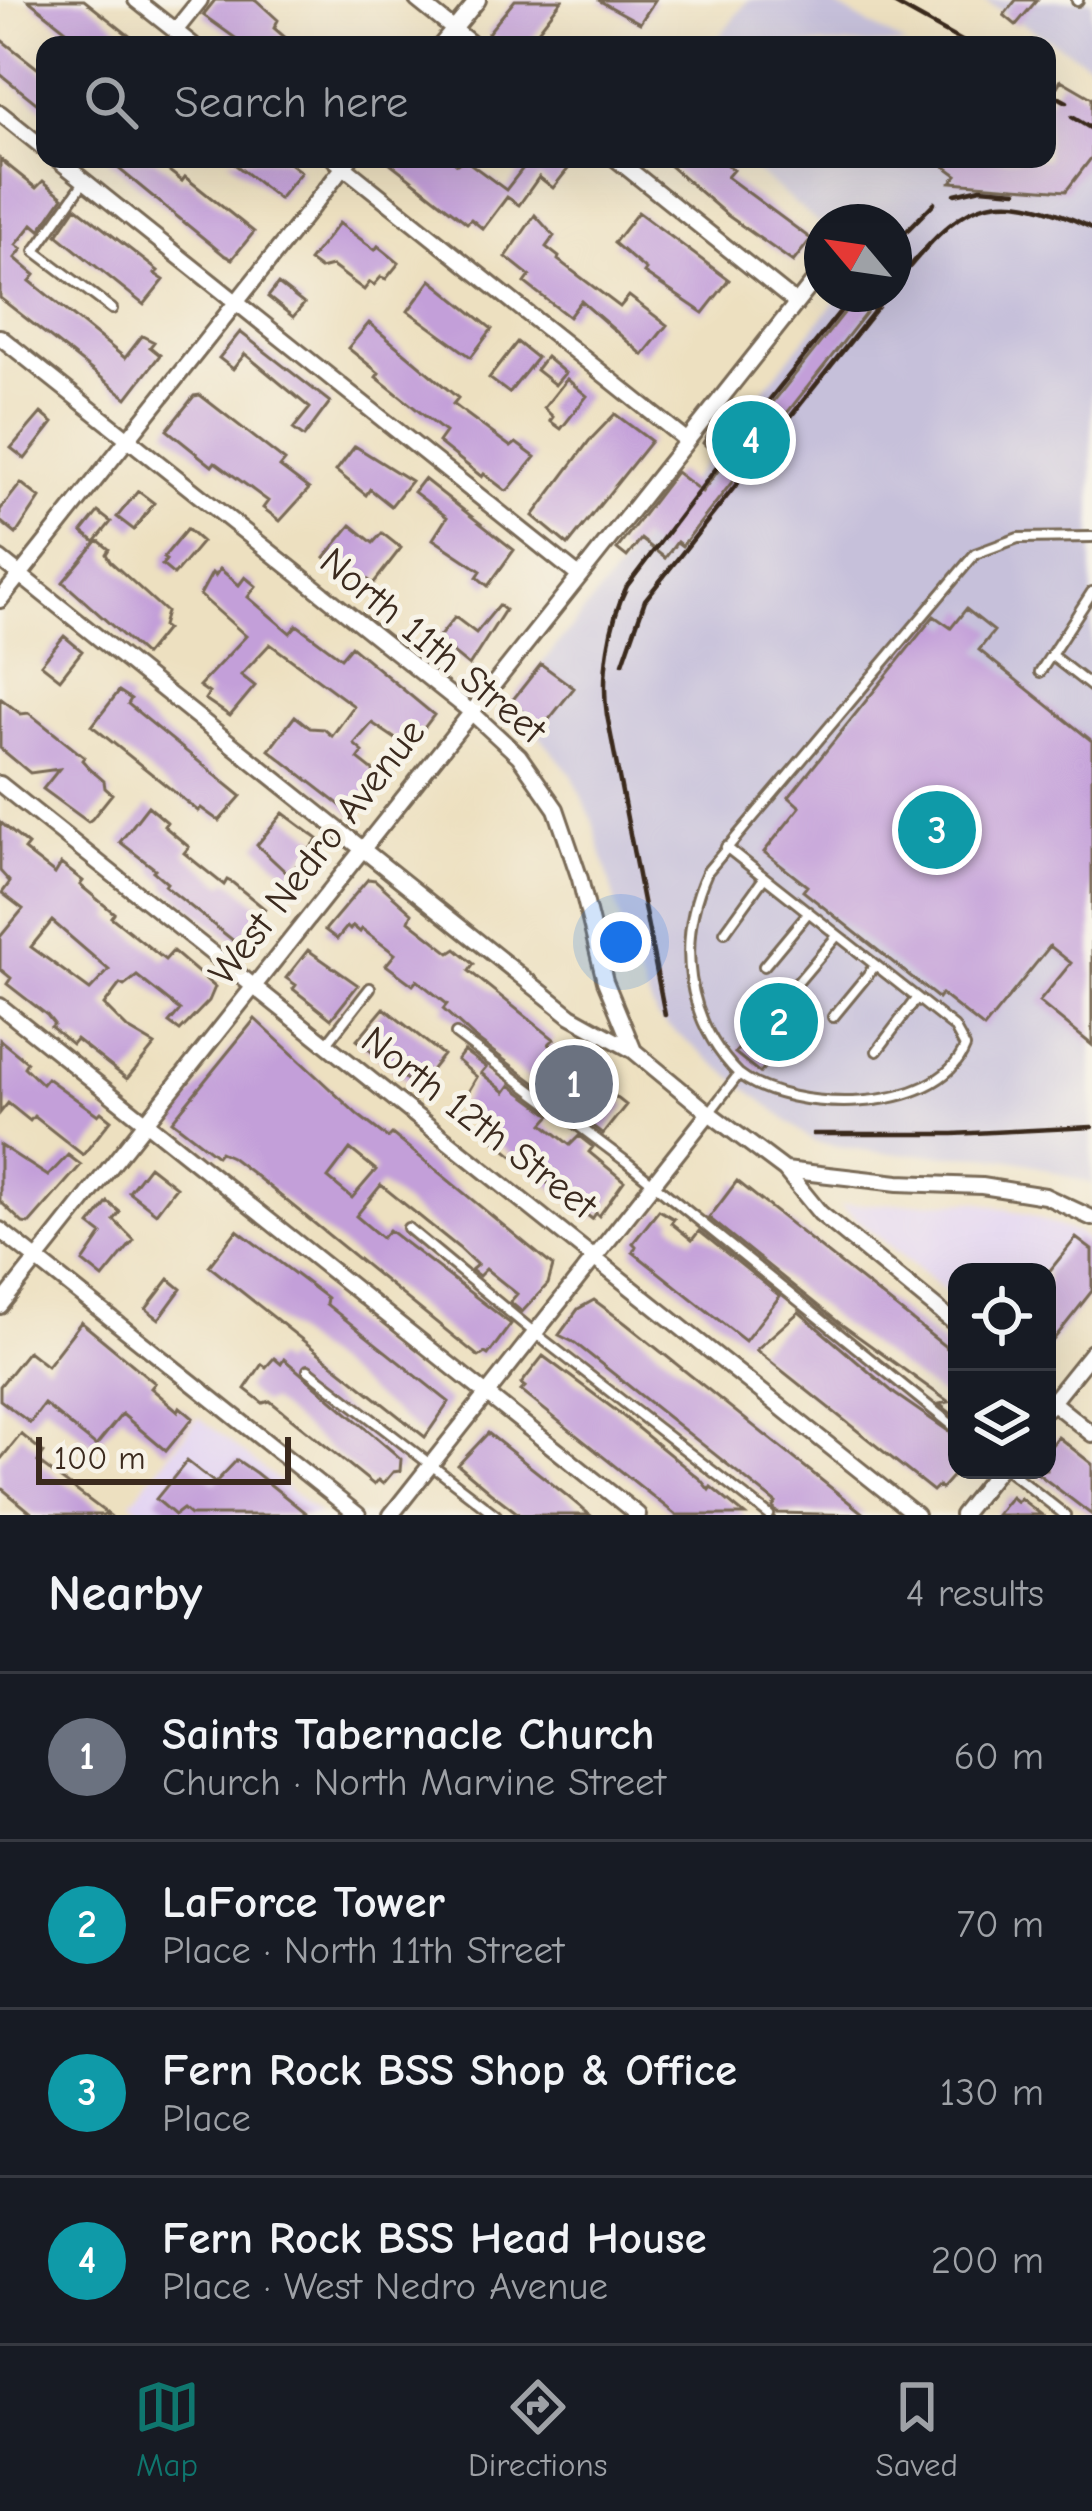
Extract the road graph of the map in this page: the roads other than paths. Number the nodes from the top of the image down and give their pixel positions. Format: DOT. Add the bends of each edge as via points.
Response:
graph roads {
  1 [pos="136,0"];
  2 [pos="200,0"];
  3 [pos="417,0"];
  4 [pos="478,0"];
  5 [pos="454,29"];
  6 [pos="175,31"];
  7 [pos="181,36"];
  8 [pos="448,36"];
  9 [pos="462,36"];
  10 [pos="0,112"];
  11 [pos="36,142"];
  12 [pos="69,168"];
  13 [pos="338,168"];
  14 [pos="349,168"];
  15 [pos="627,168"];
  16 [pos="85,181"];
  17 [pos="804,293"];
  18 [pos="796,303"];
  19 [pos="237,304"];
  20 [pos="112,309"];
  21 [pos="0,337"];
  22 [pos="129,440"];
  23 [pos="686,440"];
  24 [pos="1092,537"];
  25 [pos="0,559"];
  26 [pos="20,575"];
  27 [pos="579,577"];
  28 [pos="1092,592"];
  29 [pos="0,600"];
  30 [pos="1051,655"];
  31 [pos="1040,672"];
  32 [pos="1092,687"];
  33 [pos="470,711"];
  34 [pos="0,784"];
  35 [pos="363,848"];
  36 [pos="726,848"];
  37 [pos="764,878"];
  38 [pos="808,913"];
  39 [pos="724,932"];
  40 [pos="837,936"];
  41 [pos="764,966"];
  42 [pos="875,966"];
  43 [pos="253,986"];
  44 [pos="370,988"];
  45 [pos="793,988"];
  46 [pos="916,999"];
  47 [pos="0,1006"];
  48 [pos="833,1017"];
  49 [pos="456,1034"];
  50 [pos="326,1044"];
  51 [pos="634,1051"];
  52 [pos="877,1051"];
  53 [pos="740,1074"];
  54 [pos="709,1113"];
  55 [pos="146,1122"];
  56 [pos="784,1170"];
  57 [pos="651,1184"];
  58 [pos="1092,1218"];
  59 [pos="408,1228"];
  60 [pos="0,1230"];
  61 [pos="596,1258"];
  62 [pos="38,1259"];
  63 [pos="0,1306"];
  64 [pos="948,1317"];
  65 [pos="536,1334"];
  66 [pos="1092,1352"];
  67 [pos="308,1370"];
  68 [pos="488,1394"];
  69 [pos="1056,1395"];
  70 [pos="1056,1408"];
  71 [pos="948,1422"];
  72 [pos="1092,1434"];
  73 [pos="433,1465"];
  74 [pos="991,1479"];
  75 [pos="1019,1479"];
  76 [pos="358,1515"];
  77 [pos="392,1515"];
  78 [pos="496,1515"];
  79 [pos="638,1515"];
  80 [pos="770,1515"];
  81 [pos="916,1515"];
  82 [pos="962,1515"];
  83 [pos="1065,1515"];
  1 -- 6 [label="street"];
  2 -- 6 [label="street"];
  3 -- 5 [label="street"];
  4 -- 5 [label="street"];
  5 -- 8 [label="street"];
  5 -- 9 [label="street"];
  6 -- 7 [label="street"];
  10 -- 11 [label="street"];
  12 -- 16 [label="street"];
  13 -- 19 [label="street"];
  14 -- 23 [label="street"];
  15 -- 18 [label="street"];
  16 -- 19 [label="street"];
  16 -- 20 [label="lane" via="35,251"];
  17 -- 18 [label="street, West Nedro Avenue"];
  18 -- 23 [label="street, West Nedro Avenue"];
  19 -- 22 [label="street"];
  19 -- 27 [label="street"];
  21 -- 22 [label="street, North 11th Street"];
  22 -- 26 [label="street"];
  22 -- 33 [label="street, North 11th Street"];
  23 -- 27 [label="street, West Nedro Avenue"];
  24 -- 36 [label="lane" via="1018,538 975,554"];
  25 -- 26 [label="street"];
  26 -- 29 [label="street"];
  26 -- 35 [label="street"];
  27 -- 33 [label="street, West Nedro Avenue"];
  28 -- 30 [label="lane"];
  30 -- 31 [label="lane"];
  30 -- 32 [label="lane"];
  33 -- 35 [label="street, West Nedro Avenue"];
  33 -- 51 [label="street, North 11th Street" via="519,756 556,808 605,981"];
  34 -- 43 [label="street, North 12th Street"];
  35 -- 43 [label="street, West Nedro Avenue"];
  35 -- 51 [label="street" via="571,1016"];
  36 -- 37 [label="lane"];
  36 -- 53 [label="lane" via="698,893 690,973 702,1024"];
  37 -- 38 [label="lane"];
  37 -- 39 [label="lane"];
  38 -- 40 [label="lane"];
  38 -- 41 [label="lane"];
  40 -- 42 [label="lane"];
  40 -- 45 [label="lane"];
  42 -- 46 [label="lane"];
  42 -- 48 [label="lane"];
  43 -- 50 [label="street, North 12th Street"];
  43 -- 55 [label="street, West Nedro Avenue"];
  44 -- 50 [label="lane"];
  46 -- 52 [label="lane"];
  46 -- 53 [label="lane" via="965,1046 951,1066 911,1090 825,1103 775,1093"];
  47 -- 55 [label="street"];
  49 -- 57 [label="lane"];
  50 -- 61 [label="street, North 12th Street"];
  51 -- 54 [label="street, North 11th Street"];
  53 -- 54 [label="lane"];
  54 -- 56 [label="street, North 11th Street"];
  54 -- 57 [label="street"];
  55 -- 62 [label="street, West Nedro Avenue"];
  55 -- 68 [label="street"];
  56 -- 58 [label="street" via="982,1186 1045,1196"];
  56 -- 64 [label="street, North 11th Street" via="820,1213"];
  57 -- 61 [label="street"];
  57 -- 71 [label="lane"];
  59 -- 65 [label="lane"];
  60 -- 62 [label="street"];
  61 -- 65 [label="street"];
  61 -- 81 [label="street, North 12th Street"];
  62 -- 63 [label="street, West Nedro Avenue"];
  62 -- 76 [label="street"];
  65 -- 68 [label="street"];
  65 -- 80 [label="lane"];
  66 -- 69 [label="street"];
  67 -- 73 [label="lane"];
  68 -- 73 [label="street"];
  68 -- 79 [label="street"];
  70 -- 72 [label="street"];
  73 -- 77 [label="street"];
  73 -- 78 [label="lane"];
  74 -- 82 [label="street"];
  75 -- 83 [label="lane"];
}
